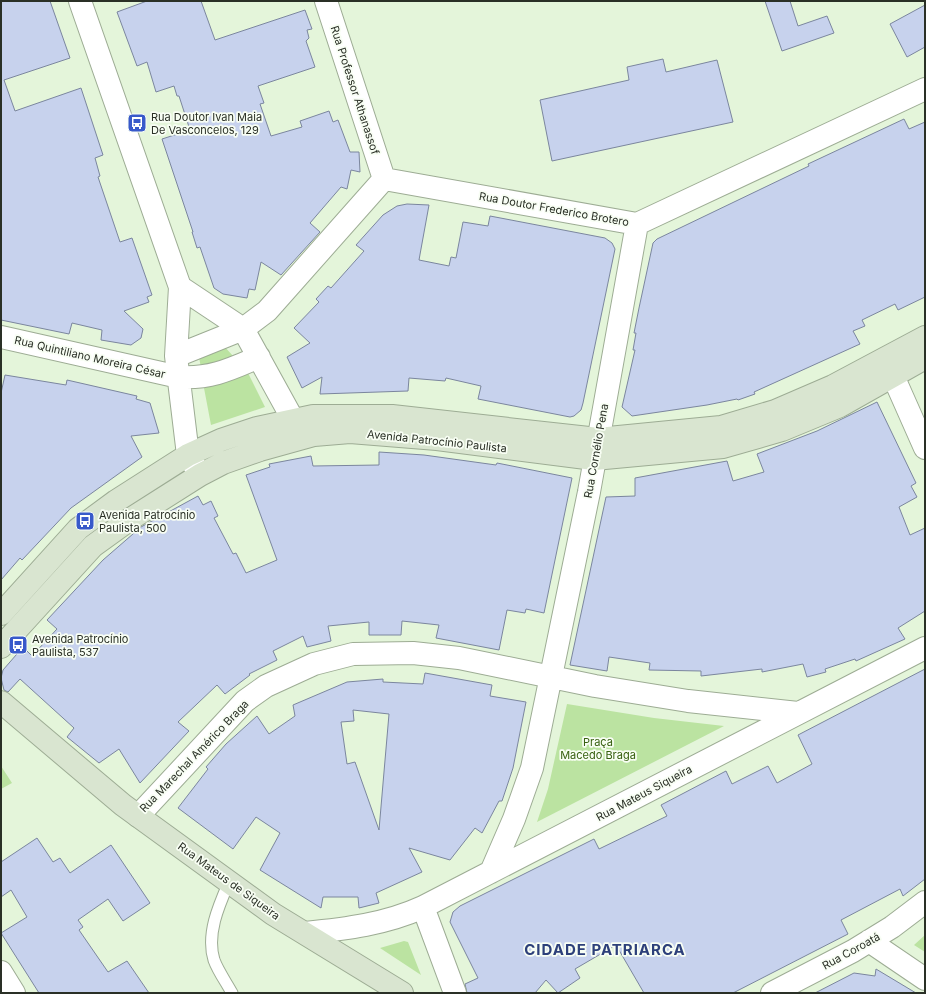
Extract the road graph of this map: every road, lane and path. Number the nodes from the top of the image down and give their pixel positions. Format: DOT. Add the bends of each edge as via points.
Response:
graph roads {
  1 [pos="80,1"];
  2 [pos="326,1"];
  3 [pos="925,89"];
  4 [pos="384,179"];
  5 [pos="637,224"];
  6 [pos="180,287"];
  7 [pos="243,329"];
  8 [pos="1,337"];
  9 [pos="925,337"];
  10 [pos="259,357"];
  11 [pos="925,358"];
  12 [pos="177,367"];
  13 [pos="889,367"];
  14 [pos="298,429"];
  15 [pos="925,448"];
  16 [pos="596,449"];
  17 [pos="188,455"];
  18 [pos="200,474"];
  19 [pos="1,614"];
  20 [pos="1,647"];
  21 [pos="925,648"];
  22 [pos="550,677"];
  23 [pos="1,702"];
  24 [pos="798,713"];
  25 [pos="138,816"];
  26 [pos="491,872"];
  27 [pos="229,882"];
  28 [pos="925,902"];
  29 [pos="423,907"];
  30 [pos="305,933"];
  31 [pos="869,941"];
  32 [pos="1,972"];
  33 [pos="925,979"];
  34 [pos="14,993"];
  35 [pos="232,993"];
  36 [pos="402,993"];
  37 [pos="455,993"];
  38 [pos="772,993"];
  1 -- 6 [label="street"];
  2 -- 4 [label="street, Rua Professor Athanassof"];
  3 -- 5 [label="street, Rua Doutor Frederico Brotero"];
  4 -- 5 [label="street, Rua Doutor Frederico Brotero"];
  4 -- 7 [label="street" via="267,311"];
  5 -- 16 [label="street, Rua Cornélio Pena"];
  6 -- 7 [label="street"];
  6 -- 12 [label="street"];
  7 -- 10 [label="street"];
  7 -- 12 [label="street"];
  8 -- 12 [label="street, Rua Quintiliano Moreira César"];
  9 -- 13 [label="street, Avenida Patrocínio Paulista"];
  10 -- 12 [label="street, Rua Quintiliano Moreira César" via="212,376 196,378"];
  10 -- 14 [label="street"];
  11 -- 13 [label="street, Avenida Patrocínio Paulista"];
  12 -- 17 [label="street"];
  13 -- 15 [label="street"];
  13 -- 16 [label="street, Avenida Patrocínio Paulista" via="833,386 775,411 721,427"];
  14 -- 16 [label="street, Avenida Patrocínio Paulista" via="313,416 392,416"];
  14 -- 17 [label="street, Avenida Patrocínio Paulista" via="257,428"];
  14 -- 18 [label="street, Avenida Patrocínio Paulista"];
  16 -- 22 [label="street, Rua Cornélio Pena"];
  17 -- 18 [label="street"];
  17 -- 19 [label="street, Avenida Patrocínio Paulista" via="116,501 78,529"];
  18 -- 20 [label="street, Avenida Patrocínio Paulista" via="93,546"];
  21 -- 24 [label="street"];
  22 -- 24 [label="street" via="688,701"];
  22 -- 25 [label="street, Rua Marechal Américo Braga" via="459,658 413,653 354,654 314,664 266,686 245,701"];
  22 -- 26 [label="street" via="532,768"];
  23 -- 25 [label="street, Rua Mateus de Siqueira"];
  24 -- 26 [label="street, Rua Mateus Siqueira"];
  25 -- 27 [label="street, Rua Mateus de Siqueira"];
  26 -- 29 [label="street"];
  27 -- 30 [label="street, Rua Mateus de Siqueira" via="273,914"];
  27 -- 35 [label="lane" via="217,912 212,939 214,960"];
  28 -- 31 [label="street, Rua Coroatá"];
  29 -- 30 [label="street" via="400,918 348,929"];
  29 -- 37 [label="street"];
  30 -- 36 [label="street, Rua Mateus de Siqueira"];
  31 -- 33 [label="street"];
  31 -- 38 [label="street, Rua Coroatá"];
  32 -- 34 [label="street"];
}
